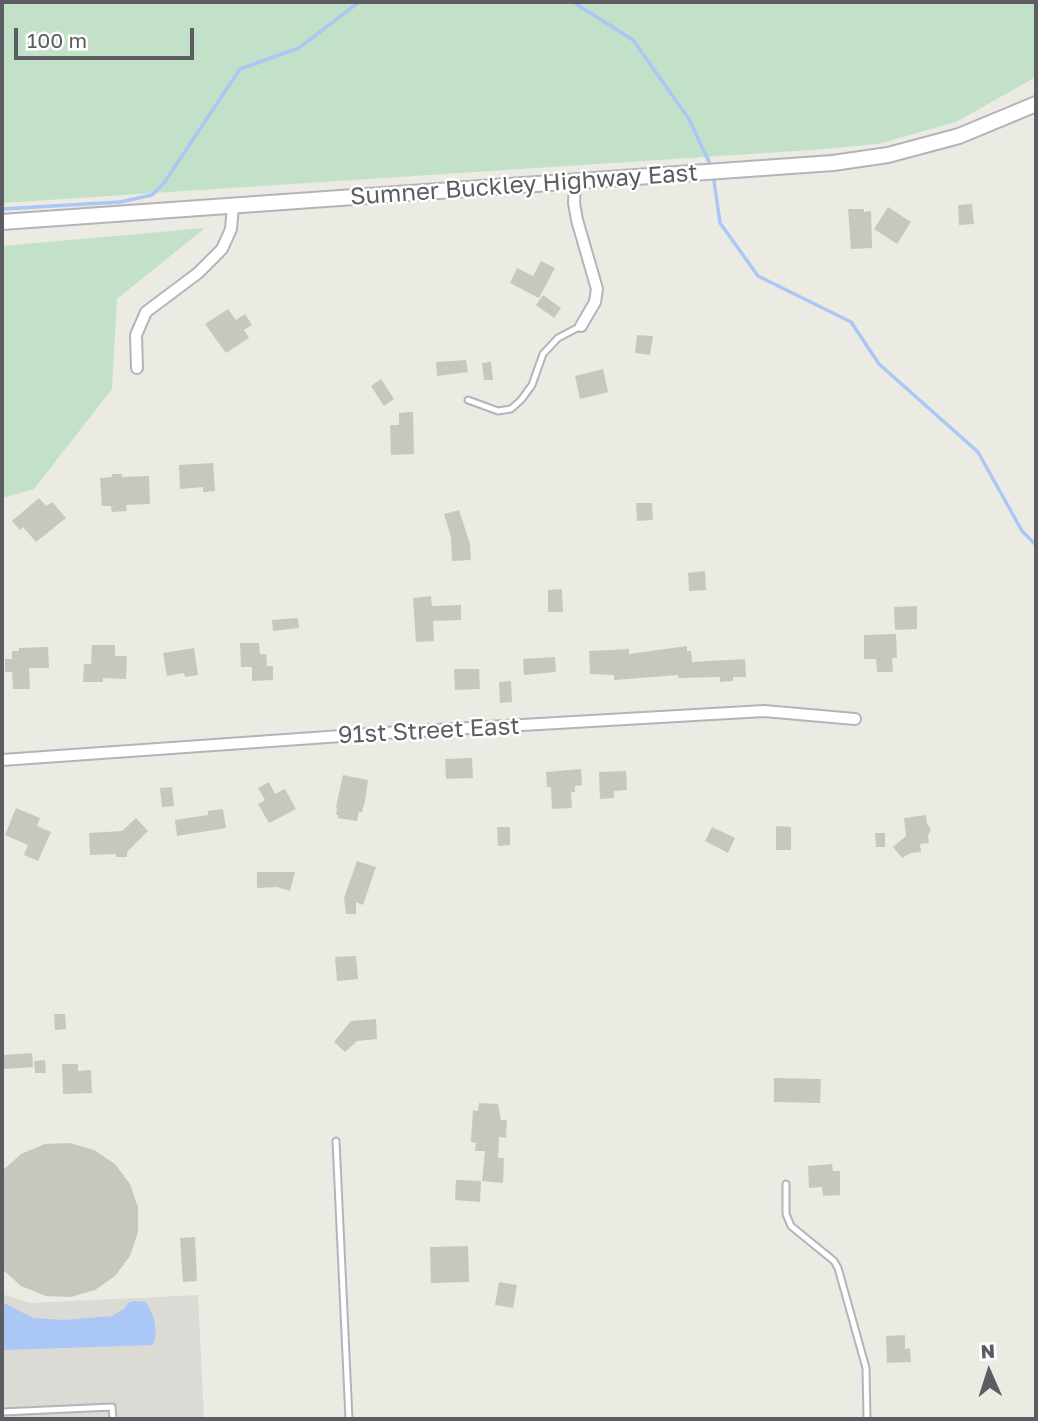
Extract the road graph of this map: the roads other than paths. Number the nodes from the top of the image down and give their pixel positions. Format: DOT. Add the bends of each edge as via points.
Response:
graph roads {
  1 [pos="1036,104"];
  2 [pos="575,182"];
  3 [pos="233,206"];
  4 [pos="2,222"];
  5 [pos="581,327"];
  6 [pos="137,368"];
  7 [pos="468,400"];
  8 [pos="855,719"];
  9 [pos="2,760"];
  10 [pos="336,1141"];
  11 [pos="786,1184"];
  12 [pos="2,1412"];
  13 [pos="113,1419"];
  14 [pos="349,1419"];
  15 [pos="867,1419"];
  1 -- 2 [label="street, Sumner Buckley Highway East" via="959,136 888,155"];
  2 -- 3 [label="street, Sumner Buckley Highway East"];
  2 -- 5 [label="street" via="577,220 597,289"];
  3 -- 4 [label="street, Sumner Buckley Highway East"];
  3 -- 6 [label="street" via="231,229 222,248 198,273 146,312 136,335"];
  5 -- 7 [label="lane" via="558,338 543,354 532,385 511,408 498,411"];
  8 -- 9 [label="street, 91st Street East" via="764,711"];
  10 -- 14 [label="lane"];
  11 -- 15 [label="lane" via="786,1214 791,1226 838,1268 864,1360"];
  12 -- 13 [label="lane" via="112,1407"];
}
